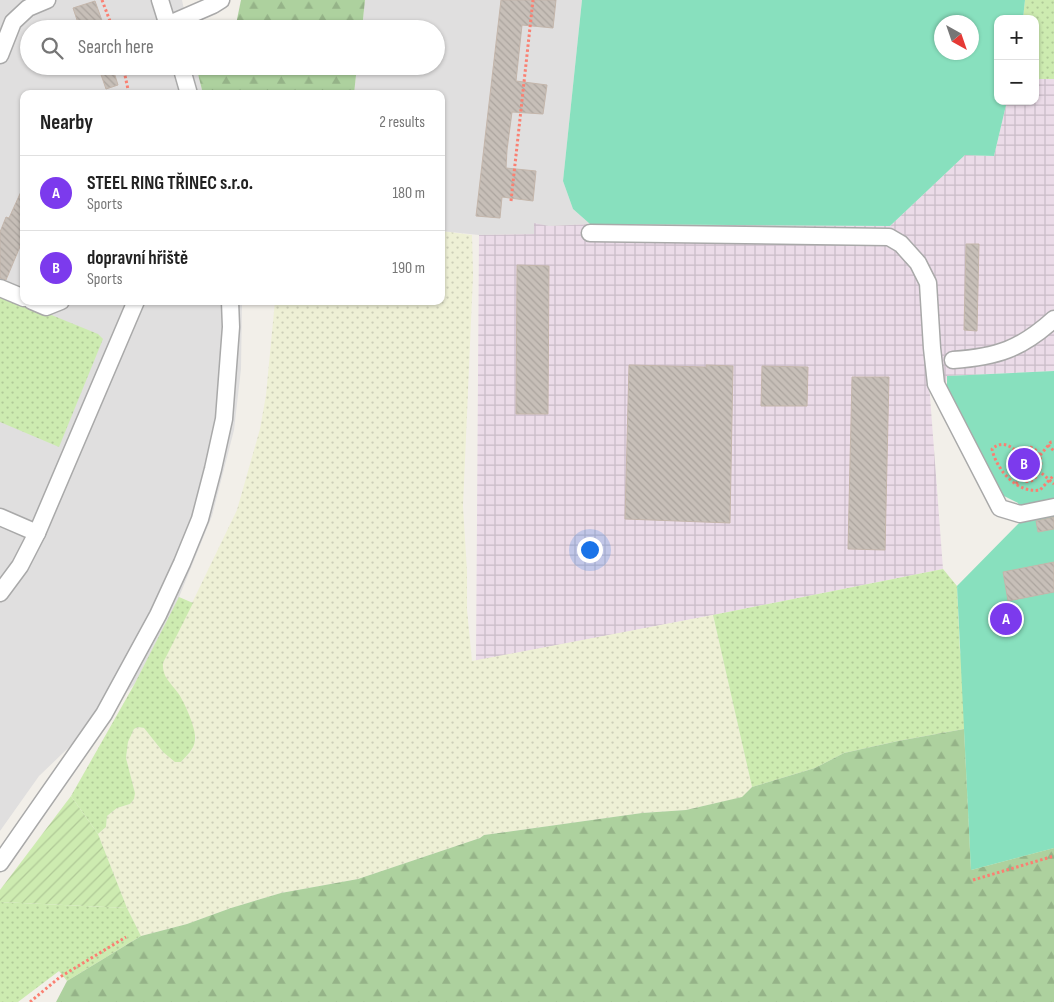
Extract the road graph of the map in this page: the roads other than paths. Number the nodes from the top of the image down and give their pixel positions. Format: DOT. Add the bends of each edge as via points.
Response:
graph roads {
  1 [pos="47,0"];
  2 [pos="160,0"];
  3 [pos="220,0"];
  4 [pos="166,20"];
  5 [pos="183,20"];
  6 [pos="0,55"];
  7 [pos="184,75"];
  8 [pos="188,90"];
  9 [pos="590,233"];
  10 [pos="0,288"];
  11 [pos="20,296"];
  12 [pos="134,305"];
  13 [pos="230,305"];
  14 [pos="1054,319"];
  15 [pos="953,360"];
  16 [pos="1054,507"];
  17 [pos="0,517"];
  18 [pos="36,532"];
  19 [pos="0,593"];
  20 [pos="0,863"];
  1 -- 6 [label="street" via="28,8 13,22"];
  2 -- 4 [label="street"];
  3 -- 5 [label="street"];
  7 -- 8 [label="street"];
  9 -- 16 [label="street" via="889,237 901,244 918,263 928,283 936,384 1000,508 1020,514"];
  10 -- 11 [label="street"];
  12 -- 18 [label="street"];
  13 -- 20 [label="street" via="224,419 214,469 182,563 158,615 104,714"];
  14 -- 15 [label="street" via="1018,346 983,358"];
  17 -- 18 [label="street"];
  18 -- 19 [label="street" via="20,566"];
}
